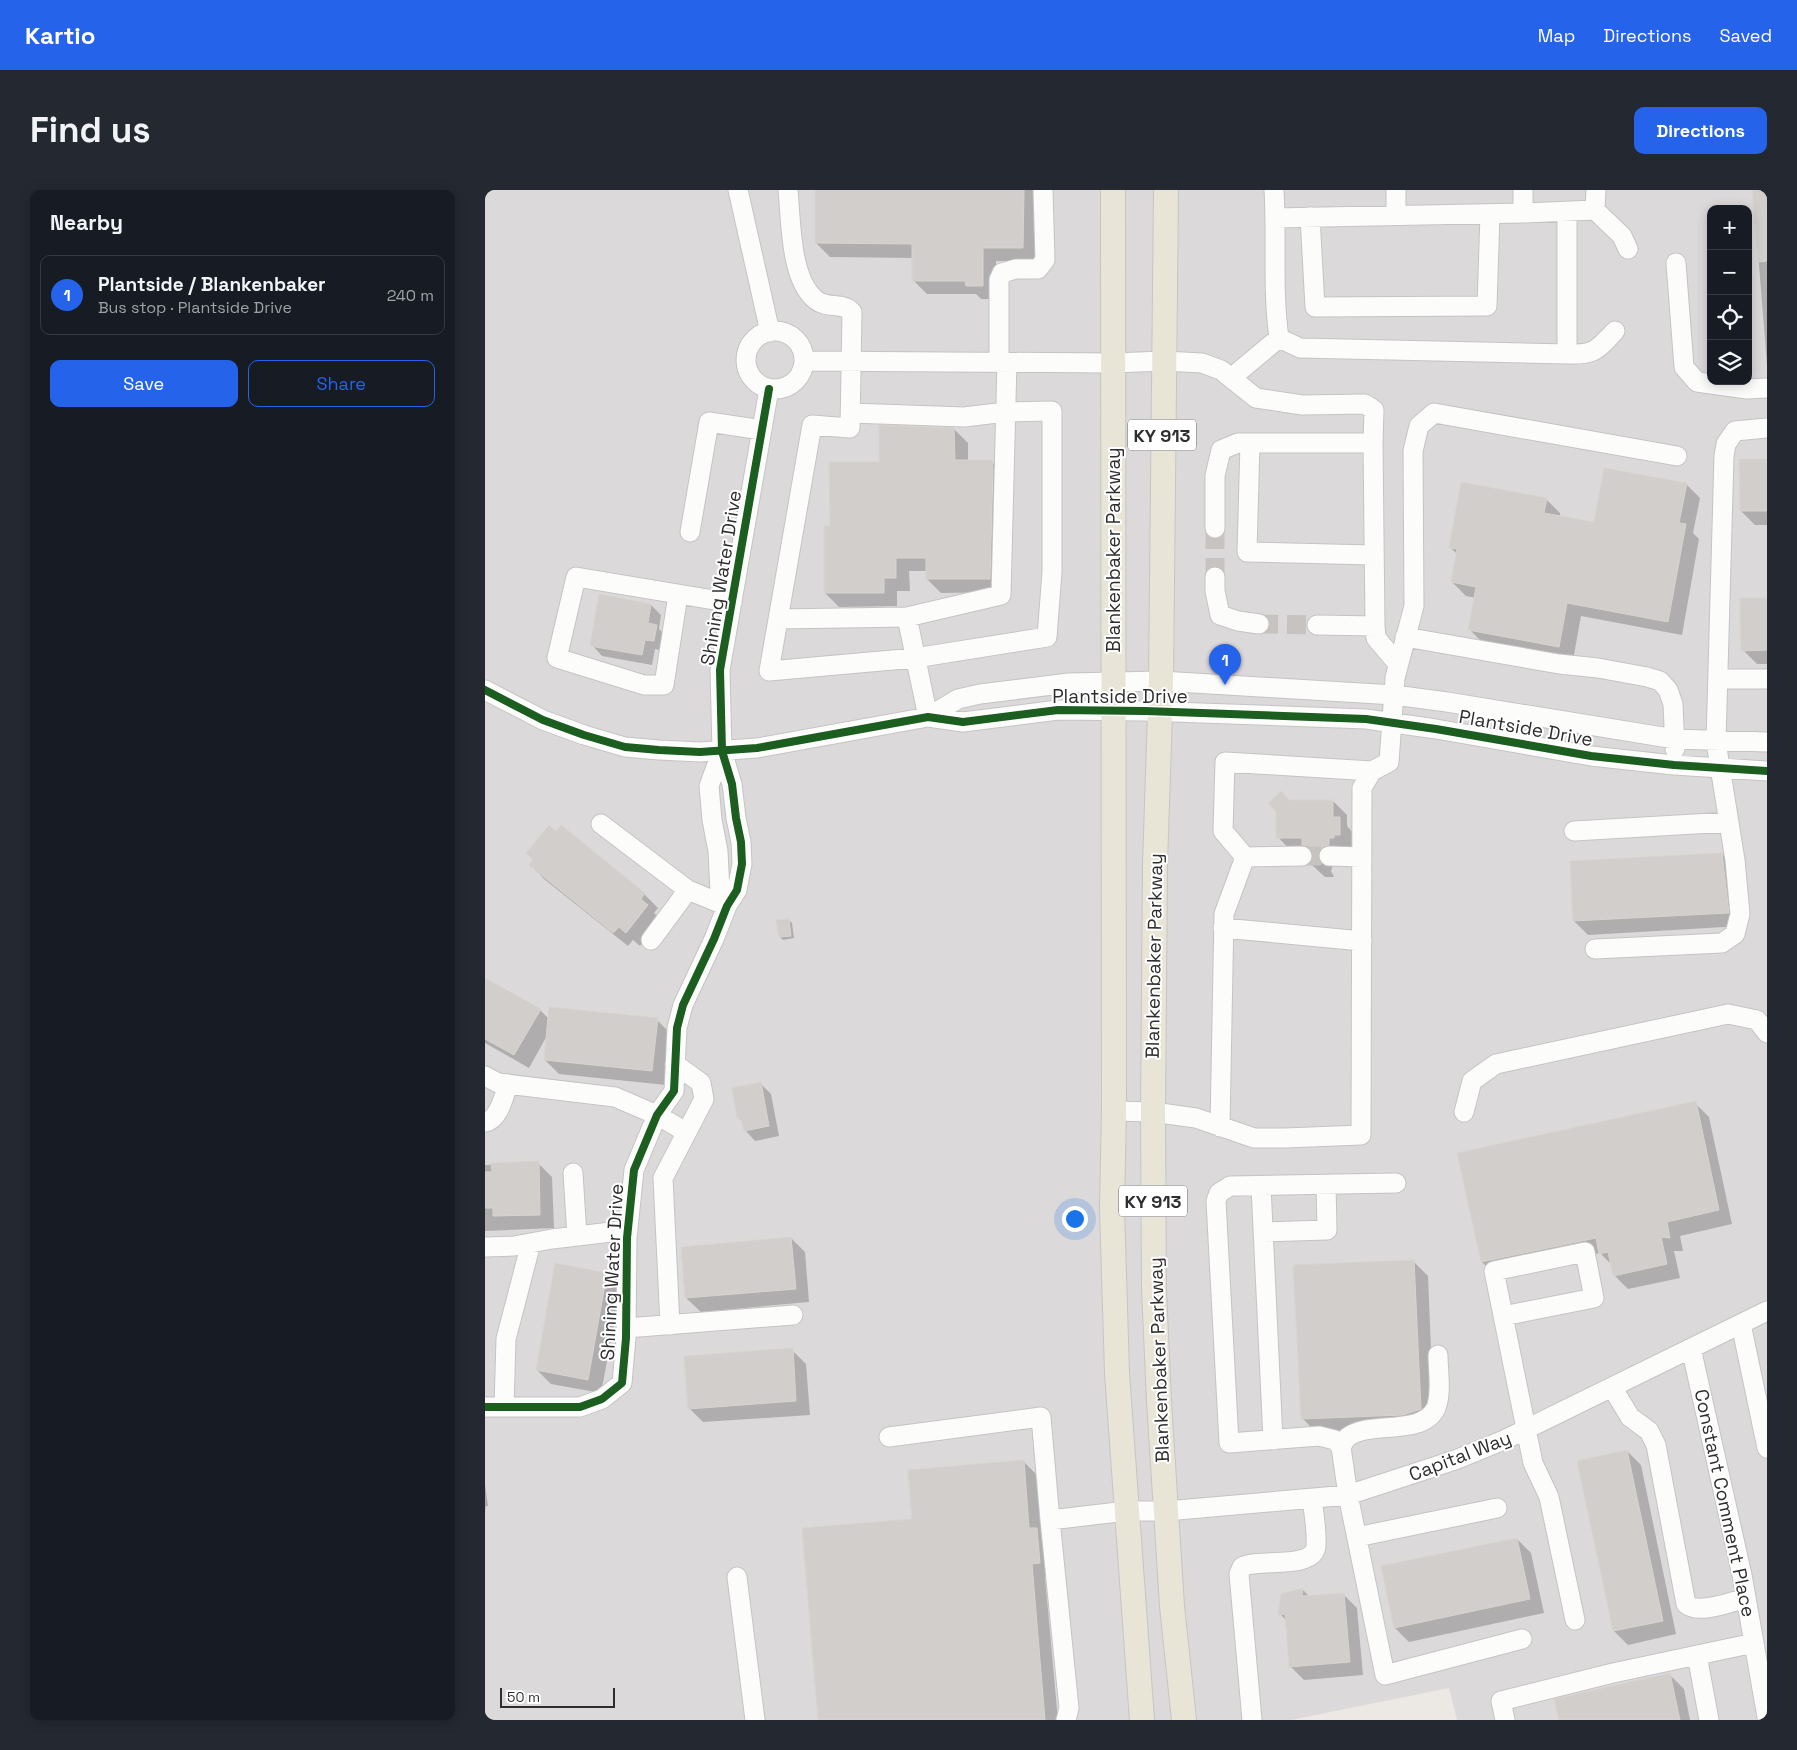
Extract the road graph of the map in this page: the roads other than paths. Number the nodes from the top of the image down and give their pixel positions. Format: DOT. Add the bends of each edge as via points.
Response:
graph roads {
  1 [pos="738,190"];
  2 [pos="788,190"];
  3 [pos="1043,190"];
  4 [pos="1113,190"];
  5 [pos="1166,190"];
  6 [pos="1274,190"];
  7 [pos="1396,190"];
  8 [pos="1523,190"];
  9 [pos="1596,190"];
  10 [pos="1595,210"];
  11 [pos="1567,212"];
  12 [pos="1523,213"];
  13 [pos="1490,214"];
  14 [pos="1396,215"];
  15 [pos="1311,217"];
  16 [pos="1275,218"];
  17 [pos="1628,249"];
  18 [pos="1676,263"];
  19 [pos="1615,331"];
  20 [pos="770,332"];
  21 [pos="1279,338"];
  22 [pos="1567,354"];
  23 [pos="804,361"];
  24 [pos="852,361"];
  25 [pos="1165,361"];
  26 [pos="1003,362"];
  27 [pos="1113,364"];
  28 [pos="1231,378"];
  29 [pos="1707,383"];
  30 [pos="1741,385"];
  31 [pos="1767,388"];
  32 [pos="769,389"];
  33 [pos="1005,412"];
  34 [pos="851,413"];
  35 [pos="1767,428"];
  36 [pos="762,430"];
  37 [pos="1250,443"];
  38 [pos="1373,443"];
  39 [pos="1677,456"];
  40 [pos="1215,528"];
  41 [pos="690,532"];
  42 [pos="1373,555"];
  43 [pos="1215,577"];
  44 [pos="678,595"];
  45 [pos="732,603"];
  46 [pos="907,617"];
  47 [pos="778,620"];
  48 [pos="1259,624"];
  49 [pos="1317,625"];
  50 [pos="1375,626"];
  51 [pos="1405,637"];
  52 [pos="915,658"];
  53 [pos="1398,664"];
  54 [pos="1717,679"];
  55 [pos="1767,679"];
  56 [pos="1113,681"];
  57 [pos="1161,681"];
  58 [pos="485,690"];
  59 [pos="1394,695"];
  60 [pos="1113,710"];
  61 [pos="1160,711"];
  62 [pos="928,717"];
  63 [pos="1539,717"];
  64 [pos="1392,723"];
  65 [pos="1675,739"];
  66 [pos="1716,742"];
  67 [pos="1767,742"];
  68 [pos="1533,746"];
  69 [pos="722,751"];
  70 [pos="1674,766"];
  71 [pos="1720,769"];
  72 [pos="1372,771"];
  73 [pos="1767,771"];
  74 [pos="1729,822"];
  75 [pos="601,824"];
  76 [pos="1574,831"];
  77 [pos="1302,856"];
  78 [pos="1329,856"];
  79 [pos="1245,857"];
  80 [pos="1362,857"];
  81 [pos="688,890"];
  82 [pos="727,906"];
  83 [pos="1223,928"];
  84 [pos="651,940"];
  85 [pos="1362,941"];
  86 [pos="1595,949"];
  87 [pos="1767,1033"];
  88 [pos="675,1064"];
  89 [pos="485,1076"];
  90 [pos="509,1084"];
  91 [pos="1114,1111"];
  92 [pos="1153,1112"];
  93 [pos="1463,1112"];
  94 [pos="657,1115"];
  95 [pos="485,1122"];
  96 [pos="1220,1127"];
  97 [pos="686,1132"];
  98 [pos="573,1173"];
  99 [pos="1396,1183"];
  100 [pos="1326,1185"];
  101 [pos="1261,1186"];
  102 [pos="627,1230"];
  103 [pos="1263,1232"];
  104 [pos="577,1236"];
  105 [pos="531,1243"];
  106 [pos="485,1246"];
  107 [pos="1767,1312"];
  108 [pos="793,1315"];
  109 [pos="1503,1316"];
  110 [pos="670,1324"];
  111 [pos="1741,1324"];
  112 [pos="626,1328"];
  113 [pos="1691,1348"];
  114 [pos="1438,1354"];
  115 [pos="1612,1387"];
  116 [pos="485,1407"];
  117 [pos="504,1407"];
  118 [pos="1526,1429"];
  119 [pos="889,1437"];
  120 [pos="1273,1440"];
  121 [pos="1341,1447"];
  122 [pos="1767,1448"];
  123 [pos="1348,1495"];
  124 [pos="1313,1499"];
  125 [pos="1497,1508"];
  126 [pos="1127,1511"];
  127 [pos="1166,1511"];
  128 [pos="1050,1520"];
  129 [pos="1357,1537"];
  130 [pos="737,1577"];
  131 [pos="1746,1598"];
  132 [pos="1575,1620"];
  133 [pos="1757,1630"];
  134 [pos="1522,1639"];
  135 [pos="1697,1655"];
  136 [pos="1764,1679"];
  137 [pos="1767,1717"];
  138 [pos="755,1720"];
  139 [pos="1066,1720"];
  140 [pos="1142,1720"];
  141 [pos="1184,1720"];
  142 [pos="1252,1720"];
  143 [pos="1505,1720"];
  144 [pos="1709,1720"];
  1 -- 20 [label="street"];
  2 -- 24 [label="street" via="794,250 802,281 815,300 849,308 852,312"];
  3 -- 26 [label="street" via="1045,260 1038,269 1007,270 999,280"];
  4 -- 27 [label="main road, Blankenbaker Parkway / KY 913"];
  5 -- 25 [label="main road, Blankenbaker Parkway / KY 913"];
  6 -- 16 [label="street"];
  7 -- 14 [label="street"];
  8 -- 12 [label="street"];
  9 -- 10 [label="street"];
  10 -- 11 [label="street"];
  10 -- 17 [label="street" via="1623,236"];
  11 -- 12 [label="street"];
  11 -- 22 [label="street"];
  12 -- 13 [label="street"];
  13 -- 14 [label="street"];
  13 -- 15 [label="street" via="1487,306 1315,307"];
  14 -- 15 [label="street"];
  15 -- 16 [label="street"];
  16 -- 21 [label="street" via="1275,313"];
  18 -- 29 [label="street" via="1685,367 1697,382"];
  19 -- 22 [label="street" via="1586,355"];
  20 -- 23 [label="street" via="780,332 798,342"];
  20 -- 32 [label="street" via="753,341 746,360 752,378"];
  21 -- 22 [label="street" via="1301,348"];
  21 -- 28 [label="street"];
  23 -- 24 [label="street"];
  23 -- 32 [label="street" via="801,375 790,385"];
  24 -- 26 [label="street"];
  24 -- 34 [label="street"];
  25 -- 27 [label="street"];
  25 -- 28 [label="street" via="1202,363 1221,370"];
  25 -- 57 [label="main road, Blankenbaker Parkway / KY 913"];
  26 -- 27 [label="street"];
  26 -- 33 [label="street"];
  27 -- 56 [label="main road, Blankenbaker Parkway / KY 913"];
  28 -- 38 [label="street" via="1256,398 1301,405 1365,404 1374,410"];
  30 -- 31 [label="street"];
  32 -- 36 [label="street, Shining Water Drive"];
  33 -- 34 [label="street" via="964,417"];
  33 -- 46 [label="street" via="1001,595"];
  33 -- 52 [label="street" via="1052,411 1052,572 1047,637"];
  34 -- 47 [label="street" via="850,428 812,425"];
  35 -- 54 [label="street" via="1735,431 1726,444"];
  36 -- 41 [label="street" via="709,422"];
  36 -- 45 [label="street, Shining Water Drive"];
  37 -- 38 [label="street"];
  37 -- 40 [label="street" via="1221,450 1215,476"];
  37 -- 42 [label="street" via="1247,552"];
  38 -- 42 [label="street"];
  39 -- 51 [label="street" via="1434,413 1419,426 1413,451 1413,606"];
  42 -- 50 [label="street"];
  43 -- 48 [label="street" via="1220,615"];
  44 -- 44 [label="street" via="576,576 557,658 645,685 664,685"];
  44 -- 45 [label="street"];
  45 -- 69 [label="street, Shining Water Drive" via="720,670"];
  46 -- 47 [label="street"];
  46 -- 52 [label="street"];
  47 -- 52 [label="street" via="769,671"];
  49 -- 50 [label="street"];
  50 -- 53 [label="street" via="1377,638"];
  51 -- 53 [label="street"];
  51 -- 65 [label="street" via="1660,681 1668,690 1673,704"];
  52 -- 62 [label="street"];
  53 -- 59 [label="street"];
  54 -- 55 [label="street"];
  54 -- 66 [label="street"];
  56 -- 57 [label="street, Plantside Drive"];
  56 -- 60 [label="main road, Blankenbaker Parkway / KY 913"];
  56 -- 62 [label="street, Plantside Drive" via="980,694 958,699"];
  57 -- 59 [label="street, Plantside Drive"];
  57 -- 61 [label="main road, Blankenbaker Parkway / KY 913"];
  58 -- 69 [label="street, Plantside Drive" via="543,720 625,747"];
  59 -- 63 [label="street, Plantside Drive"];
  59 -- 64 [label="street"];
  60 -- 61 [label="street, Plantside Drive"];
  60 -- 62 [label="street, Plantside Drive" via="1058,710 963,722"];
  60 -- 91 [label="main road, Blankenbaker Parkway / KY 913"];
  61 -- 64 [label="street, Plantside Drive" via="1366,719"];
  61 -- 92 [label="main road, Blankenbaker Parkway / KY 913"];
  62 -- 69 [label="street, Plantside Drive" via="757,748"];
  63 -- 65 [label="street, Plantside Drive"];
  63 -- 68 [label="street"];
  64 -- 68 [label="street, Plantside Drive"];
  64 -- 72 [label="street" via="1389,762"];
  65 -- 66 [label="street, Plantside Drive"];
  65 -- 70 [label="street"];
  66 -- 67 [label="street, Plantside Drive"];
  66 -- 71 [label="street"];
  68 -- 70 [label="street, Plantside Drive"];
  69 -- 82 [label="street, Shining Water Drive" via="732,784 742,864 737,890"];
  70 -- 71 [label="street, Plantside Drive"];
  71 -- 73 [label="street, Plantside Drive"];
  71 -- 74 [label="street"];
  72 -- 79 [label="street" via="1225,762 1223,831"];
  72 -- 80 [label="street" via="1362,788"];
  74 -- 76 [label="street"];
  74 -- 86 [label="street" via="1740,914 1735,934 1722,942"];
  75 -- 81 [label="street"];
  77 -- 79 [label="street"];
  78 -- 80 [label="street"];
  79 -- 83 [label="street" via="1224,914"];
  80 -- 85 [label="street"];
  81 -- 82 [label="street"];
  81 -- 84 [label="street"];
  82 -- 88 [label="street, Shining Water Drive" via="683,1005 677,1028"];
  83 -- 85 [label="street"];
  83 -- 96 [label="street"];
  85 -- 96 [label="street" via="1361,1135 1254,1138"];
  87 -- 93 [label="street" via="1757,1020 1727,1014 1496,1064 1472,1081"];
  88 -- 94 [label="street, Shining Water Drive" via="674,1091"];
  88 -- 97 [label="street" via="701,1083 703,1091 704,1099"];
  89 -- 90 [label="street" via="498,1083"];
  90 -- 94 [label="street" via="615,1098"];
  90 -- 95 [label="street" via="496,1114"];
  91 -- 92 [label="street"];
  91 -- 126 [label="main road, Blankenbaker Parkway / KY 913" via="1112,1208 1117,1373"];
  92 -- 96 [label="street" via="1196,1118"];
  92 -- 127 [label="main road, Blankenbaker Parkway / KY 913" via="1154,1290"];
  94 -- 97 [label="street"];
  94 -- 102 [label="street, Shining Water Drive" via="634,1170"];
  97 -- 110 [label="street" via="663,1178"];
  98 -- 104 [label="street"];
  99 -- 100 [label="street"];
  100 -- 101 [label="street"];
  100 -- 103 [label="street" via="1327,1230"];
  101 -- 103 [label="street"];
  101 -- 120 [label="street" via="1230,1186 1219,1194 1216,1201 1229,1443"];
  102 -- 104 [label="street"];
  102 -- 112 [label="street, Shining Water Drive"];
  103 -- 120 [label="street"];
  104 -- 105 [label="street"];
  105 -- 106 [label="street"];
  105 -- 117 [label="street" via="506,1339"];
  107 -- 111 [label="street, Capital Way"];
  108 -- 110 [label="street"];
  109 -- 109 [label="street" via="1494,1271 1585,1252 1594,1298"];
  109 -- 118 [label="street"];
  110 -- 112 [label="street"];
  111 -- 113 [label="street, Capital Way"];
  111 -- 122 [label="street"];
  112 -- 117 [label="street, Shining Water Drive" via="622,1383 602,1399 579,1407"];
  113 -- 115 [label="street, Capital Way"];
  113 -- 131 [label="street, Constant Comment Place"];
  114 -- 121 [label="street" via="1439,1398 1431,1415 1423,1421 1355,1433"];
  115 -- 118 [label="street, Capital Way"];
  115 -- 131 [label="street" via="1630,1417 1649,1432 1656,1445 1686,1604 1699,1609"];
  116 -- 117 [label="street, Shining Water Drive"];
  118 -- 123 [label="street, Capital Way" via="1455,1460"];
  118 -- 132 [label="street" via="1533,1463 1549,1496"];
  119 -- 128 [label="street" via="1041,1417"];
  120 -- 121 [label="street" via="1319,1436 1335,1440"];
  121 -- 123 [label="street"];
  123 -- 124 [label="street, Capital Way"];
  123 -- 129 [label="street"];
  124 -- 127 [label="street, Capital Way"];
  124 -- 142 [label="street" via="1316,1548 1312,1555 1299,1561 1250,1563 1242,1567 1239,1574"];
  125 -- 129 [label="street"];
  126 -- 127 [label="street, Capital Way"];
  126 -- 128 [label="street, Capital Way"];
  126 -- 140 [label="main road, Blankenbaker Parkway / KY 913"];
  127 -- 141 [label="main road, Blankenbaker Parkway / KY 913"];
  128 -- 139 [label="street" via="1069,1708"];
  129 -- 134 [label="street" via="1385,1675"];
  130 -- 138 [label="street"];
  131 -- 133 [label="street, Constant Comment Place"];
  133 -- 135 [label="street"];
  133 -- 136 [label="street, Constant Comment Place"];
  135 -- 143 [label="street" via="1501,1701"];
  135 -- 144 [label="street"];
  136 -- 137 [label="street, Constant Comment Place"];
}
